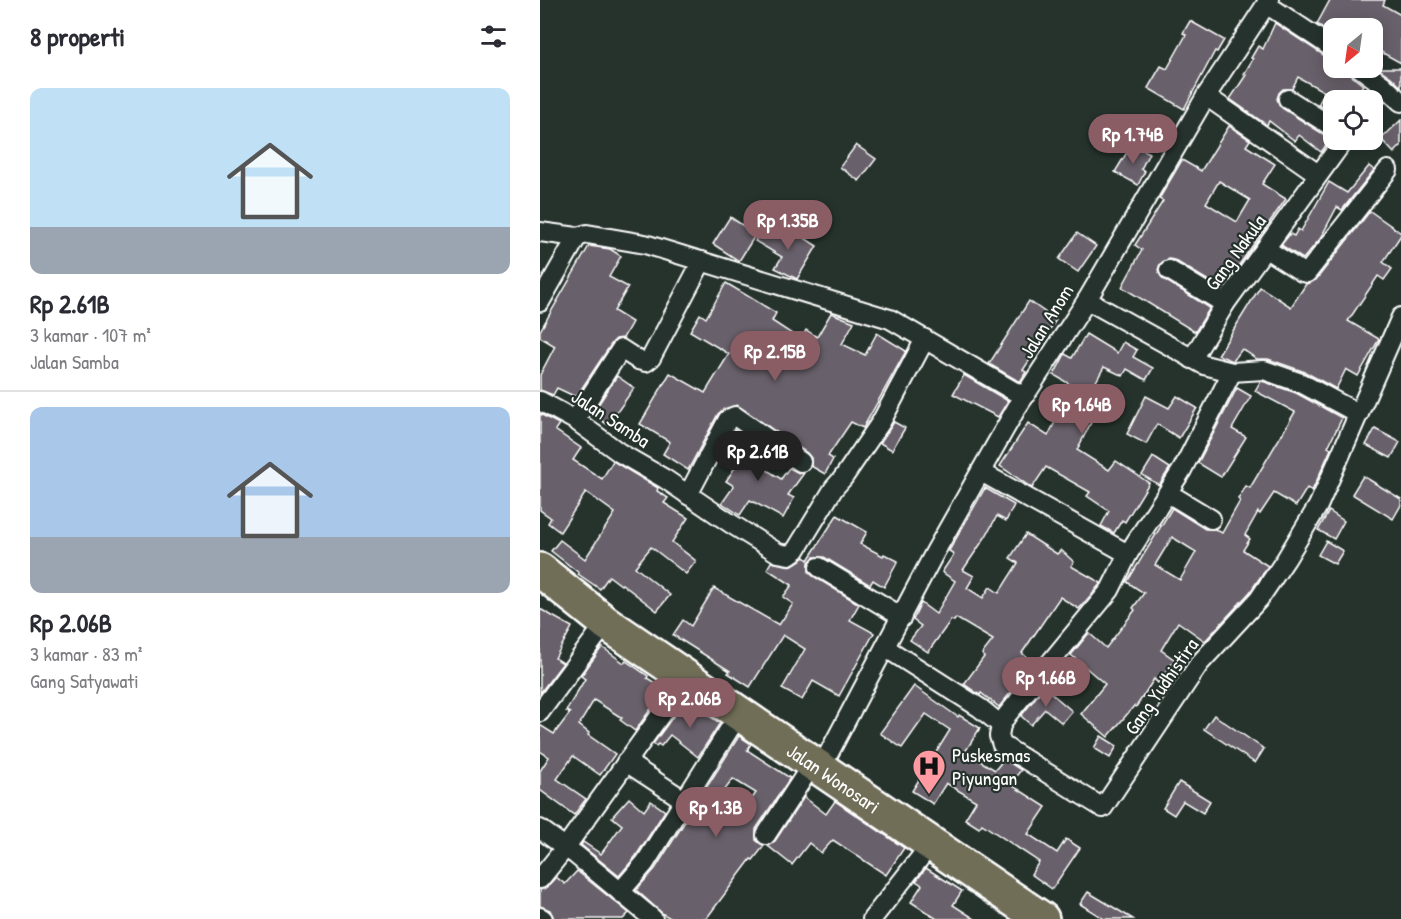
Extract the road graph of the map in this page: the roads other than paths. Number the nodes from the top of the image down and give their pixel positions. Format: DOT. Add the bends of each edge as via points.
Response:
graph roads {
  1 [pos="1267,2"];
  2 [pos="1323,41"];
  3 [pos="1374,78"];
  4 [pos="1383,85"];
  5 [pos="1379,90"];
  6 [pos="1206,96"];
  7 [pos="1288,99"];
  8 [pos="1401,102"];
  9 [pos="1323,121"];
  10 [pos="1336,150"];
  11 [pos="1388,170"];
  12 [pos="1318,174"];
  13 [pos="540,232"];
  14 [pos="577,237"];
  15 [pos="1266,249"];
  16 [pos="702,261"];
  17 [pos="1168,270"];
  18 [pos="1087,300"];
  19 [pos="540,302"];
  20 [pos="1225,304"];
  21 [pos="1401,318"];
  22 [pos="925,339"];
  23 [pos="1192,359"];
  24 [pos="1232,372"];
  25 [pos="1024,397"];
  26 [pos="540,400"];
  27 [pos="1359,414"];
  28 [pos="575,420"];
  29 [pos="801,462"];
  30 [pos="981,472"];
  31 [pos="1168,493"];
  32 [pos="687,495"];
  33 [pos="1211,519"];
  34 [pos="1128,555"];
  35 [pos="819,567"];
  36 [pos="540,570"];
  37 [pos="902,617"];
  38 [pos="606,623"];
  39 [pos="886,648"];
  40 [pos="687,678"];
  41 [pos="543,703"];
  42 [pos="739,714"];
  43 [pos="1002,725"];
  44 [pos="626,762"];
  45 [pos="817,765"];
  46 [pos="684,800"];
  47 [pos="540,829"];
  48 [pos="766,835"];
  49 [pos="931,844"];
  50 [pos="565,849"];
  51 [pos="540,879"];
  52 [pos="620,892"];
  53 [pos="653,919"];
  54 [pos="872,919"];
  55 [pos="1042,919"];
  1 -- 2 [label="street"];
  1 -- 6 [label="street, Jalan Anom"];
  3 -- 4 [label="street"];
  4 -- 5 [label="street"];
  4 -- 8 [label="street"];
  6 -- 12 [label="street"];
  6 -- 18 [label="street, Jalan Anom"];
  7 -- 9 [label="street"];
  10 -- 12 [label="street, Gang Nakula"];
  11 -- 15 [label="street" via="1307,273"];
  12 -- 15 [label="street, Gang Nakula"];
  13 -- 14 [label="street"];
  14 -- 16 [label="street" via="588,234 645,244"];
  14 -- 19 [label="street"];
  15 -- 20 [label="street, Gang Nakula"];
  16 -- 22 [label="street" via="890,319"];
  16 -- 28 [label="street" via="651,358 645,362 638,360 621,349"];
  17 -- 20 [label="street"];
  18 -- 23 [label="street"];
  18 -- 25 [label="street, Jalan Anom"];
  20 -- 23 [label="street, Gang Nakula"];
  21 -- 27 [label="street"];
  22 -- 25 [label="street"];
  22 -- 32 [label="street, Jalan Samba" via="881,422 789,555 778,553"];
  23 -- 24 [label="street"];
  24 -- 27 [label="street" via="1264,370 1300,383"];
  24 -- 31 [label="street"];
  25 -- 30 [label="street, Jalan Anom"];
  26 -- 28 [label="street, Jalan Samba"];
  27 -- 43 [label="street, Gang Yudhistira" via="1318,506 1286,559 1259,598 1193,672 1103,808 1002,745"];
  28 -- 32 [label="street, Jalan Samba"];
  29 -- 32 [label="street" via="732,416"];
  30 -- 34 [label="street"];
  30 -- 37 [label="street, Jalan Anom"];
  31 -- 33 [label="street"];
  31 -- 34 [label="street"];
  34 -- 43 [label="street" via="1110,590"];
  35 -- 37 [label="street"];
  36 -- 38 [label="highway, Jalan Wonosari"];
  37 -- 39 [label="street, Jalan Anom"];
  38 -- 40 [label="highway, Jalan Wonosari"];
  38 -- 41 [label="street"];
  39 -- 43 [label="street"];
  39 -- 45 [label="street, Jalan Anom"];
  40 -- 42 [label="highway, Jalan Wonosari"];
  40 -- 44 [label="street"];
  42 -- 45 [label="highway, Jalan Wonosari"];
  42 -- 46 [label="street"];
  44 -- 46 [label="street"];
  44 -- 50 [label="street"];
  45 -- 48 [label="street, Jalan Anom"];
  45 -- 49 [label="highway, Jalan Wonosari"];
  46 -- 52 [label="street" via="645,863"];
  47 -- 50 [label="street"];
  49 -- 54 [label="street"];
  49 -- 55 [label="highway, Jalan Wonosari"];
  50 -- 51 [label="street"];
  50 -- 52 [label="street"];
  52 -- 53 [label="street"];
}
